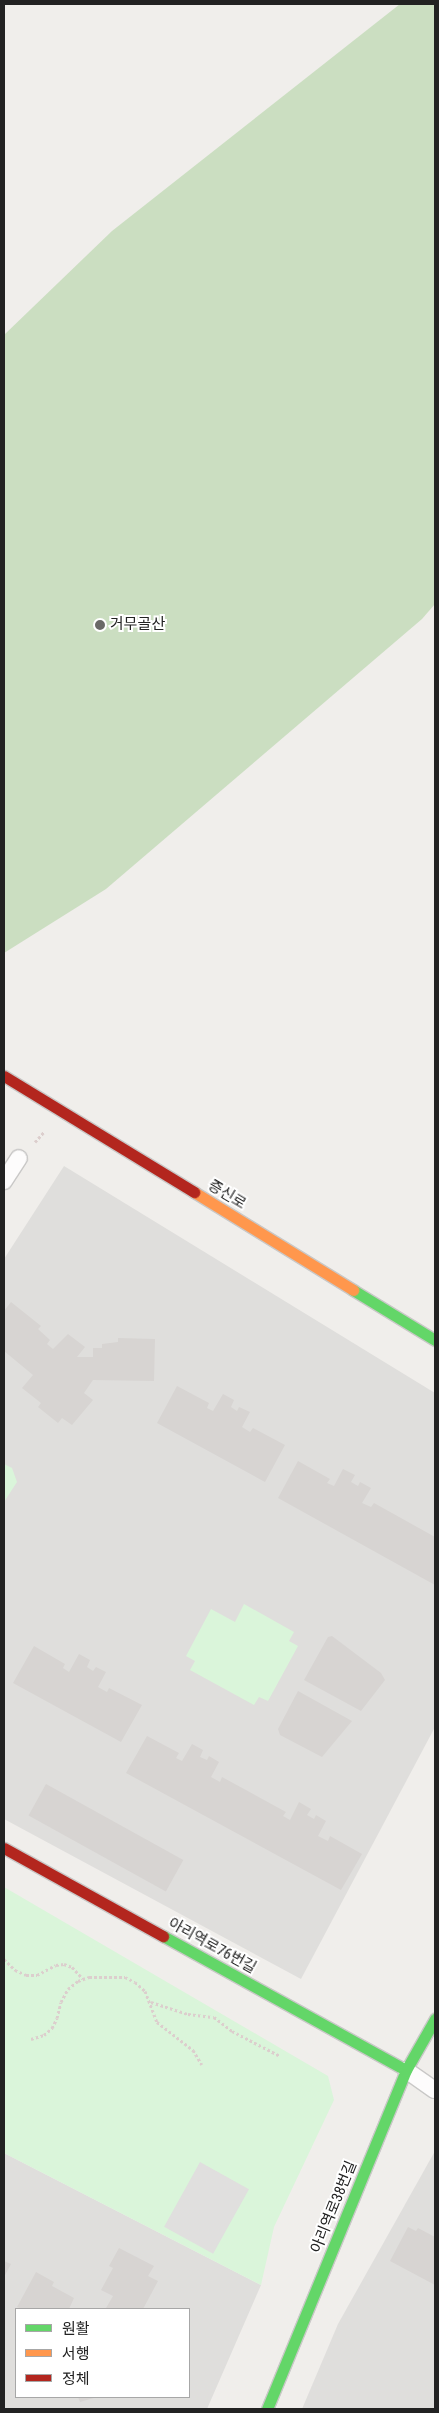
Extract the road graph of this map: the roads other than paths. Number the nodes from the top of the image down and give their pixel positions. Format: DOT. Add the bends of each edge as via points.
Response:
graph roads {
  1 [pos="4,1076"];
  2 [pos="19,1158"];
  3 [pos="4,1181"];
  4 [pos="435,1340"];
  5 [pos="4,1848"];
  6 [pos="435,2019"];
  7 [pos="406,2070"];
  8 [pos="435,2090"];
  9 [pos="267,2409"];
  1 -- 4 [label="street, 증신로"];
  2 -- 3 [label="lane"];
  5 -- 7 [label="street, 아리역로76번길"];
  6 -- 7 [label="street, 아리역로38번길"];
  7 -- 8 [label="lane"];
  7 -- 9 [label="street, 아리역로38번길"];
}
